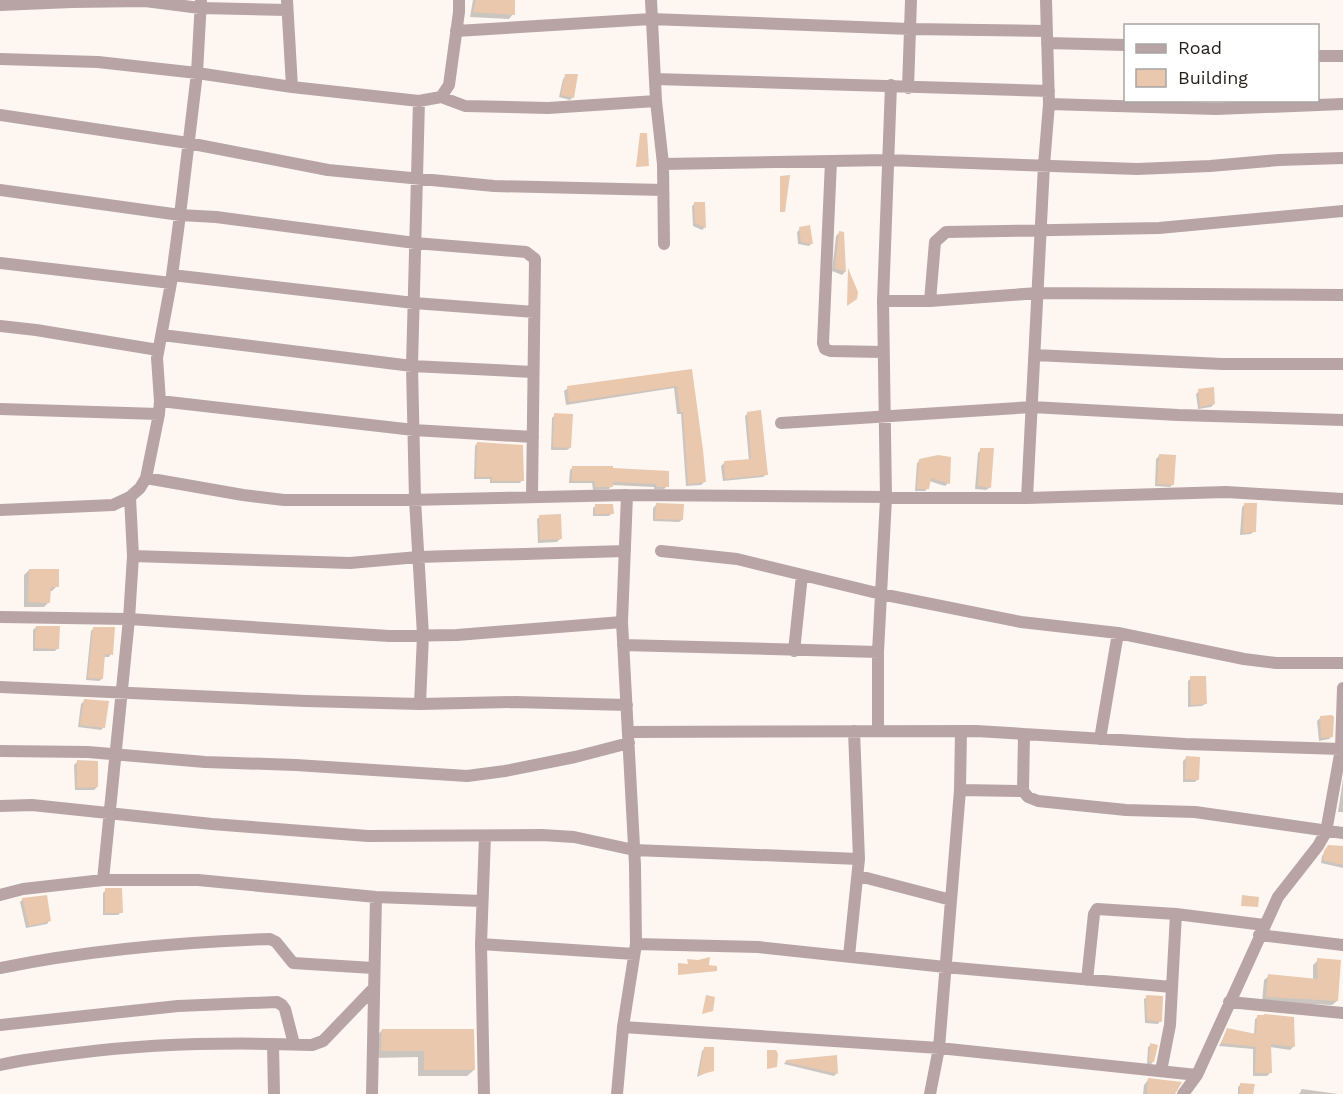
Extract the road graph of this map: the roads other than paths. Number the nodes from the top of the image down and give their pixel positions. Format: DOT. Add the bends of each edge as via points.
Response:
graph roads {
  1 [pos="459,0"];
  2 [pos="651,0"];
  3 [pos="911,0"];
  4 [pos="1046,0"];
  5 [pos="201,4"];
  6 [pos="0,5"];
  7 [pos="287,5"];
  8 [pos="651,19"];
  9 [pos="910,29"];
  10 [pos="456,31"];
  11 [pos="1047,37"];
  12 [pos="1124,45"];
  13 [pos="1319,56"];
  14 [pos="1343,56"];
  15 [pos="0,59"];
  16 [pos="197,73"];
  17 [pos="655,80"];
  18 [pos="891,85"];
  19 [pos="292,87"];
  20 [pos="908,88"];
  21 [pos="441,97"];
  22 [pos="1049,97"];
  23 [pos="419,101"];
  24 [pos="656,101"];
  25 [pos="1343,104"];
  26 [pos="0,115"];
  27 [pos="188,143"];
  28 [pos="1343,158"];
  29 [pos="887,160"];
  30 [pos="831,161"];
  31 [pos="663,164"];
  32 [pos="1044,165"];
  33 [pos="418,178"];
  34 [pos="0,189"];
  35 [pos="663,190"];
  36 [pos="1343,211"];
  37 [pos="180,215"];
  38 [pos="1041,232"];
  39 [pos="415,243"];
  40 [pos="664,243"];
  41 [pos="0,263"];
  42 [pos="171,279"];
  43 [pos="1038,293"];
  44 [pos="1343,295"];
  45 [pos="883,301"];
  46 [pos="930,301"];
  47 [pos="414,303"];
  48 [pos="534,312"];
  49 [pos="0,326"];
  50 [pos="162,335"];
  51 [pos="158,350"];
  52 [pos="883,352"];
  53 [pos="1035,355"];
  54 [pos="1343,364"];
  55 [pos="412,366"];
  56 [pos="533,372"];
  57 [pos="1032,407"];
  58 [pos="159,408"];
  59 [pos="0,409"];
  60 [pos="885,415"];
  61 [pos="1343,420"];
  62 [pos="782,423"];
  63 [pos="414,430"];
  64 [pos="532,437"];
  65 [pos="146,478"];
  66 [pos="627,495"];
  67 [pos="130,497"];
  68 [pos="532,497"];
  69 [pos="885,498"];
  70 [pos="1027,498"];
  71 [pos="1343,499"];
  72 [pos="415,500"];
  73 [pos="0,510"];
  74 [pos="625,550"];
  75 [pos="661,551"];
  76 [pos="133,556"];
  77 [pos="418,557"];
  78 [pos="802,575"];
  79 [pos="881,594"];
  80 [pos="0,617"];
  81 [pos="129,619"];
  82 [pos="622,622"];
  83 [pos="1118,633"];
  84 [pos="423,635"];
  85 [pos="623,645"];
  86 [pos="794,651"];
  87 [pos="878,652"];
  88 [pos="1343,663"];
  89 [pos="0,687"];
  90 [pos="1343,688"];
  91 [pos="121,693"];
  92 [pos="420,704"];
  93 [pos="627,705"];
  94 [pos="854,731"];
  95 [pos="878,731"];
  96 [pos="961,731"];
  97 [pos="1024,734"];
  98 [pos="629,737"];
  99 [pos="1100,739"];
  100 [pos="1342,743"];
  101 [pos="0,751"];
  102 [pos="115,753"];
  103 [pos="960,790"];
  104 [pos="1338,790"];
  105 [pos="1023,791"];
  106 [pos="0,806"];
  107 [pos="109,812"];
  108 [pos="1326,832"];
  109 [pos="1343,833"];
  110 [pos="485,836"];
  111 [pos="634,850"];
  112 [pos="859,860"];
  113 [pos="859,876"];
  114 [pos="103,880"];
  115 [pos="0,895"];
  116 [pos="376,897"];
  117 [pos="951,900"];
  118 [pos="482,901"];
  119 [pos="1176,914"];
  120 [pos="1262,930"];
  121 [pos="481,944"];
  122 [pos="1343,945"];
  123 [pos="635,949"];
  124 [pos="849,956"];
  125 [pos="945,967"];
  126 [pos="0,968"];
  127 [pos="373,968"];
  128 [pos="1087,980"];
  129 [pos="1172,987"];
  130 [pos="373,989"];
  131 [pos="1229,1002"];
  132 [pos="1343,1013"];
  133 [pos="0,1025"];
  134 [pos="623,1027"];
  135 [pos="273,1044"];
  136 [pos="294,1044"];
  137 [pos="939,1048"];
  138 [pos="0,1065"];
  139 [pos="1161,1071"];
  140 [pos="1197,1075"];
  141 [pos="274,1094"];
  142 [pos="372,1094"];
  143 [pos="484,1094"];
  144 [pos="617,1094"];
  145 [pos="930,1094"];
  146 [pos="1183,1094"];
  1 -- 10 [label="street"];
  2 -- 8 [label="street"];
  3 -- 9 [label="street"];
  4 -- 11 [label="street"];
  5 -- 6 [label="street"];
  5 -- 7 [label="street"];
  5 -- 16 [label="street"];
  7 -- 19 [label="street"];
  8 -- 9 [label="street"];
  8 -- 10 [label="street"];
  8 -- 17 [label="street"];
  9 -- 11 [label="street"];
  9 -- 20 [label="street"];
  10 -- 21 [label="street" via="448,84"];
  11 -- 12 [label="street"];
  11 -- 22 [label="street"];
  13 -- 14 [label="street"];
  15 -- 16 [label="street" via="98,62"];
  16 -- 19 [label="street"];
  16 -- 27 [label="street"];
  17 -- 18 [label="street"];
  17 -- 24 [label="street"];
  18 -- 20 [label="street"];
  18 -- 29 [label="street"];
  19 -- 23 [label="street"];
  20 -- 22 [label="street"];
  21 -- 23 [label="street"];
  21 -- 24 [label="street" via="465,106 548,108"];
  22 -- 25 [label="street" via="1216,109"];
  22 -- 32 [label="street"];
  23 -- 33 [label="street"];
  24 -- 31 [label="street"];
  26 -- 27 [label="street"];
  27 -- 33 [label="street" via="328,170"];
  27 -- 37 [label="street"];
  28 -- 32 [label="street" via="1137,169"];
  29 -- 30 [label="street"];
  29 -- 32 [label="street"];
  29 -- 45 [label="street"];
  30 -- 31 [label="street"];
  30 -- 52 [label="street" via="823,343 831,351"];
  31 -- 35 [label="street"];
  32 -- 38 [label="street"];
  33 -- 35 [label="street" via="494,186"];
  33 -- 39 [label="street"];
  34 -- 37 [label="street"];
  35 -- 40 [label="street"];
  36 -- 38 [label="street" via="1159,228"];
  37 -- 39 [label="street"];
  37 -- 42 [label="street"];
  38 -- 43 [label="street"];
  38 -- 46 [label="street" via="946,232 935,242"];
  39 -- 47 [label="street"];
  39 -- 48 [label="street" via="531,254 535,259"];
  41 -- 42 [label="street"];
  42 -- 47 [label="street"];
  42 -- 50 [label="street"];
  43 -- 44 [label="street"];
  43 -- 46 [label="street"];
  43 -- 53 [label="street"];
  45 -- 46 [label="street"];
  45 -- 52 [label="street"];
  47 -- 48 [label="street"];
  47 -- 55 [label="street"];
  48 -- 56 [label="street"];
  49 -- 51 [label="street"];
  50 -- 51 [label="street"];
  50 -- 55 [label="street"];
  51 -- 58 [label="street"];
  52 -- 60 [label="street"];
  53 -- 54 [label="street" via="1222,364"];
  53 -- 57 [label="street"];
  55 -- 56 [label="street"];
  55 -- 63 [label="street"];
  56 -- 64 [label="street"];
  57 -- 60 [label="street"];
  57 -- 61 [label="street"];
  57 -- 70 [label="street"];
  58 -- 59 [label="street"];
  58 -- 63 [label="street"];
  58 -- 65 [label="street"];
  60 -- 62 [label="street"];
  60 -- 69 [label="street"];
  63 -- 64 [label="street"];
  63 -- 72 [label="street"];
  64 -- 68 [label="street"];
  65 -- 67 [label="street"];
  65 -- 72 [label="street" via="284,500"];
  66 -- 68 [label="street"];
  66 -- 69 [label="street"];
  66 -- 74 [label="street"];
  67 -- 73 [label="street" via="113,505"];
  67 -- 76 [label="street"];
  68 -- 72 [label="street"];
  69 -- 70 [label="street"];
  69 -- 79 [label="street"];
  70 -- 71 [label="street" via="1226,492"];
  72 -- 77 [label="street"];
  74 -- 77 [label="street"];
  74 -- 82 [label="street"];
  75 -- 78 [label="street" via="737,559"];
  76 -- 77 [label="street" via="314,564"];
  76 -- 81 [label="street"];
  77 -- 84 [label="street"];
  78 -- 79 [label="street"];
  78 -- 86 [label="street"];
  79 -- 83 [label="street" via="1021,622"];
  79 -- 87 [label="street"];
  80 -- 81 [label="street"];
  81 -- 84 [label="street"];
  81 -- 91 [label="street"];
  82 -- 84 [label="street"];
  82 -- 85 [label="street"];
  83 -- 88 [label="street" via="1244,659"];
  83 -- 99 [label="street"];
  84 -- 92 [label="street"];
  85 -- 86 [label="street"];
  85 -- 93 [label="street"];
  86 -- 87 [label="street"];
  87 -- 95 [label="street"];
  89 -- 91 [label="street"];
  90 -- 100 [label="street"];
  91 -- 92 [label="street"];
  91 -- 102 [label="street"];
  92 -- 93 [label="street"];
  93 -- 98 [label="street"];
  94 -- 95 [label="street"];
  94 -- 98 [label="street"];
  94 -- 112 [label="street"];
  95 -- 96 [label="street"];
  96 -- 97 [label="street"];
  96 -- 103 [label="street"];
  97 -- 99 [label="street"];
  97 -- 105 [label="street"];
  98 -- 102 [label="street" via="563,760 467,776 204,762"];
  98 -- 111 [label="street"];
  99 -- 100 [label="street" via="1185,744"];
  100 -- 104 [label="street"];
  101 -- 102 [label="street"];
  102 -- 107 [label="street"];
  103 -- 105 [label="street"];
  103 -- 117 [label="street"];
  104 -- 108 [label="street"];
  105 -- 108 [label="street" via="1028,797 1054,804 1195,812"];
  106 -- 107 [label="street"];
  107 -- 110 [label="street" via="368,836"];
  107 -- 114 [label="street"];
  108 -- 109 [label="street"];
  108 -- 120 [label="street" via="1278,897"];
  110 -- 111 [label="street" via="574,837"];
  110 -- 118 [label="street"];
  111 -- 112 [label="street"];
  111 -- 123 [label="street"];
  112 -- 113 [label="street"];
  113 -- 117 [label="street"];
  113 -- 124 [label="street"];
  114 -- 115 [label="street"];
  114 -- 116 [label="street" via="218,881"];
  116 -- 118 [label="street"];
  116 -- 127 [label="street"];
  117 -- 125 [label="street"];
  118 -- 121 [label="street"];
  119 -- 120 [label="street"];
  119 -- 128 [label="street" via="1097,909"];
  119 -- 129 [label="street"];
  120 -- 122 [label="street"];
  120 -- 131 [label="street"];
  121 -- 123 [label="street"];
  121 -- 143 [label="street"];
  123 -- 124 [label="street" via="758,947"];
  123 -- 134 [label="street"];
  124 -- 125 [label="street"];
  125 -- 128 [label="street"];
  125 -- 137 [label="street"];
  126 -- 127 [label="street" via="110,949 270,939 293,963"];
  127 -- 130 [label="street"];
  128 -- 129 [label="street"];
  129 -- 139 [label="street" via="1171,1023"];
  130 -- 136 [label="street" via="323,1041"];
  130 -- 142 [label="street"];
  131 -- 132 [label="street"];
  131 -- 140 [label="street"];
  133 -- 136 [label="street" via="178,1005 277,1002 285,1009"];
  134 -- 137 [label="street"];
  134 -- 144 [label="street"];
  135 -- 136 [label="street"];
  135 -- 138 [label="street" via="126,1046"];
  135 -- 141 [label="street"];
  137 -- 139 [label="street"];
  137 -- 145 [label="street"];
  139 -- 140 [label="street"];
  140 -- 146 [label="street"];
}
